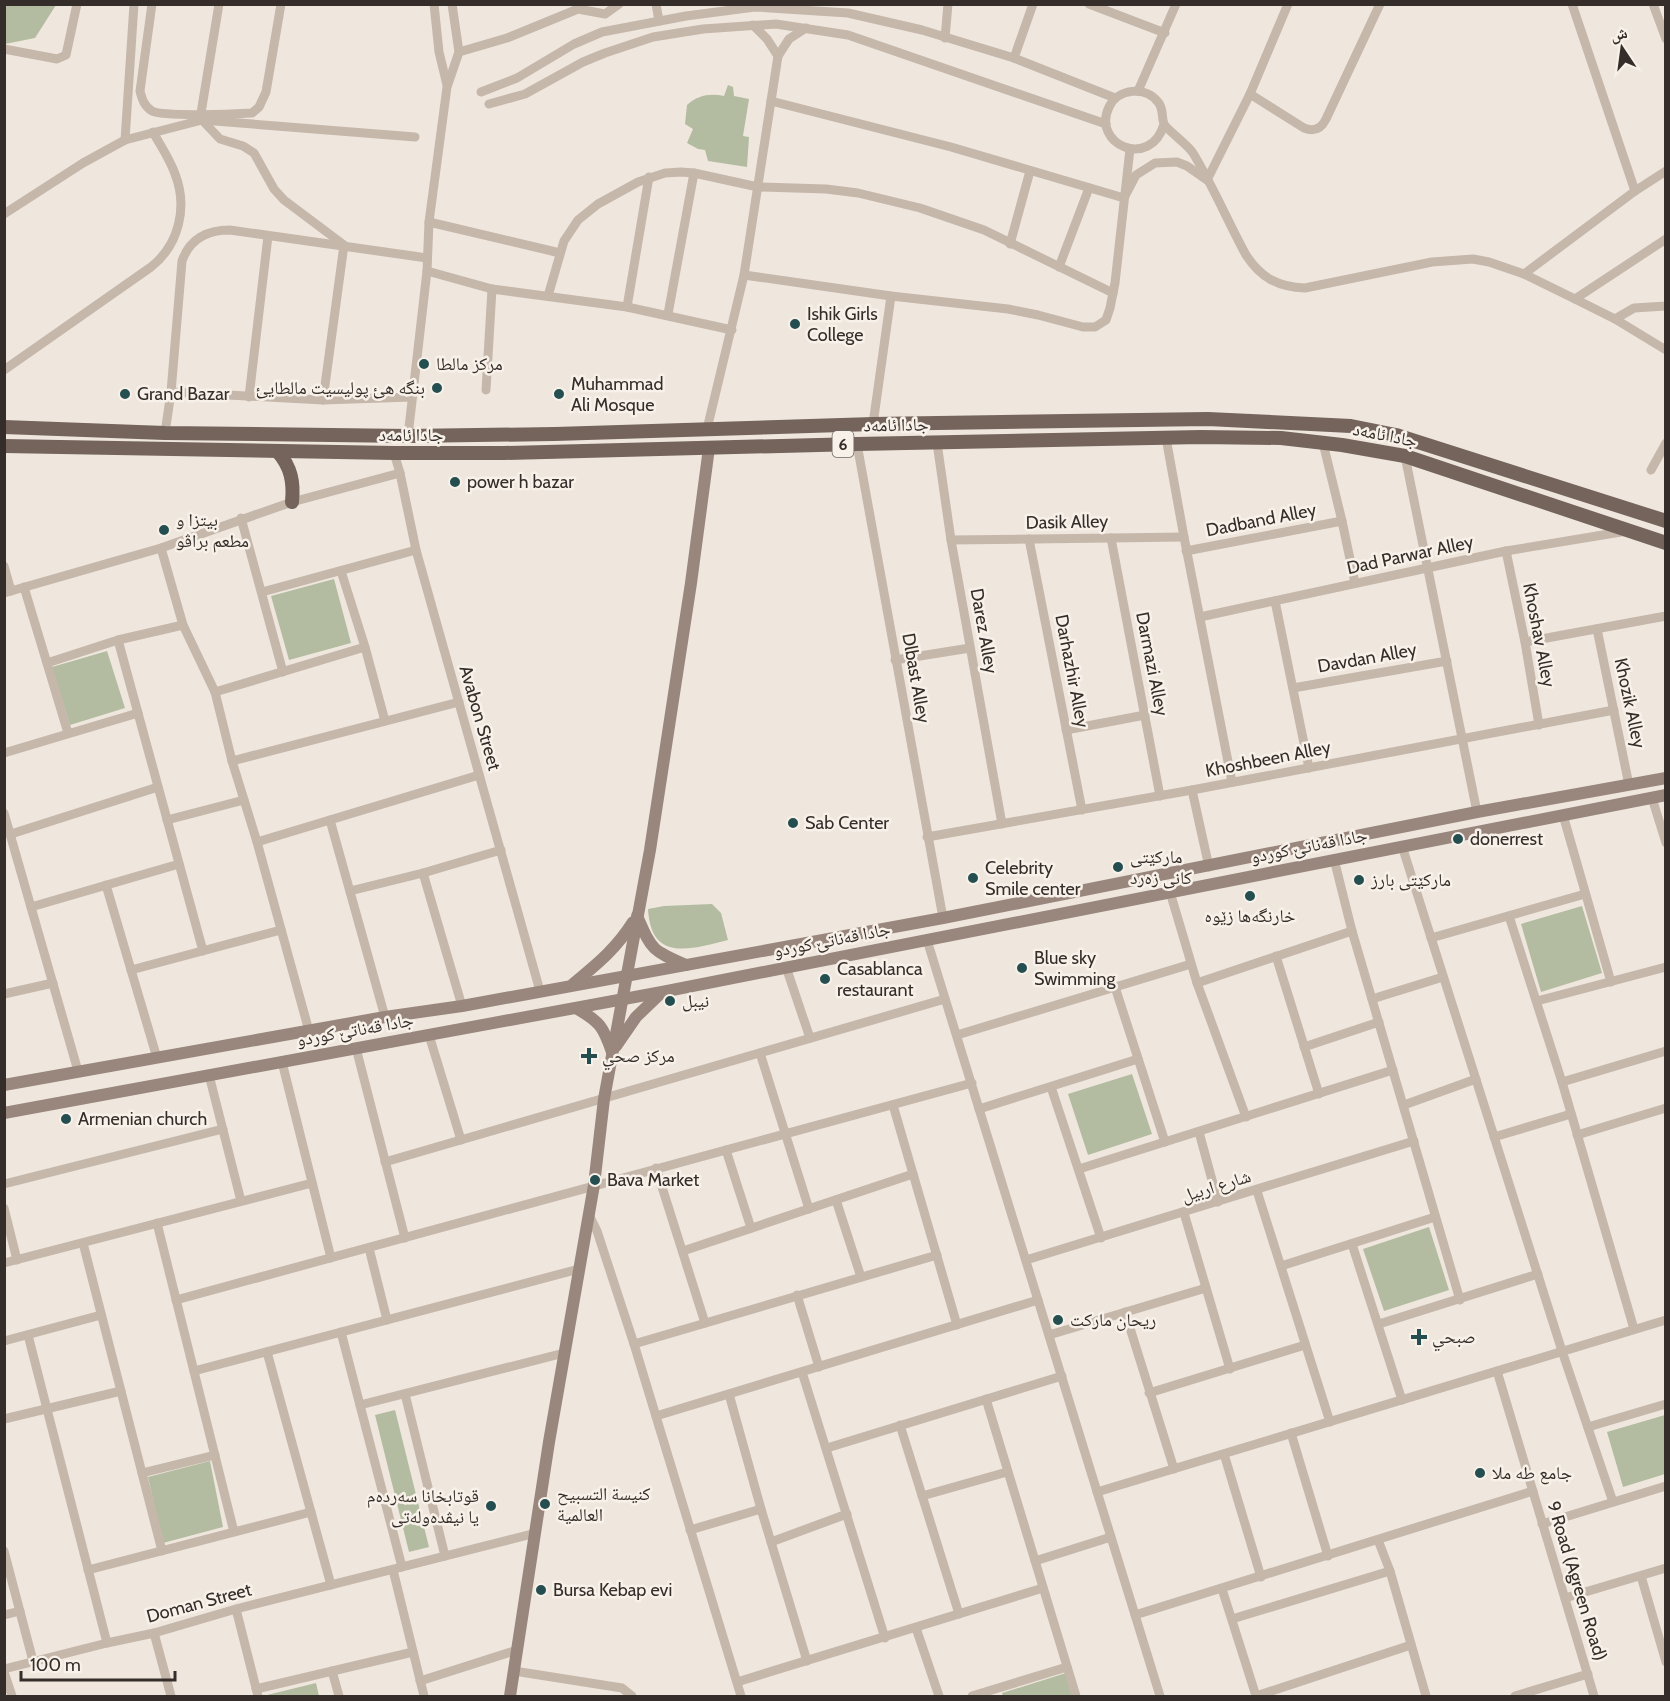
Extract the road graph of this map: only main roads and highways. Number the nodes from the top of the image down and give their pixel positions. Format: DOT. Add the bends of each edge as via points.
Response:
graph roads {
  1 [pos="1006,422"];
  2 [pos="1039,422"];
  3 [pos="4,427"];
  4 [pos="1040,441"];
  5 [pos="1005,442"];
  6 [pos="4,446"];
  7 [pos="278,452"];
  8 [pos="292,502"];
  9 [pos="1665,521"];
  10 [pos="1665,546"];
  1 -- 2 [label="main road, جادا ئامەد / 6"];
  1 -- 3 [label="main road, جادا ئامەد / 6" via="408,436"];
  1 -- 5 [label="main road"];
  2 -- 4 [label="main road"];
  2 -- 9 [label="main road, جادا ئامەد / 6" via="1236,419 1366,428"];
  4 -- 5 [label="main road, جادا ئامەد / 6"];
  4 -- 10 [label="main road, جادا ئامەد / 6" via="1281,438 1405,456"];
  5 -- 7 [label="main road, جادا ئامەد / 6" via="504,453"];
  6 -- 7 [label="main road, جادا ئامەد / 6"];
  7 -- 8 [label="main road" via="290,469"];
}
